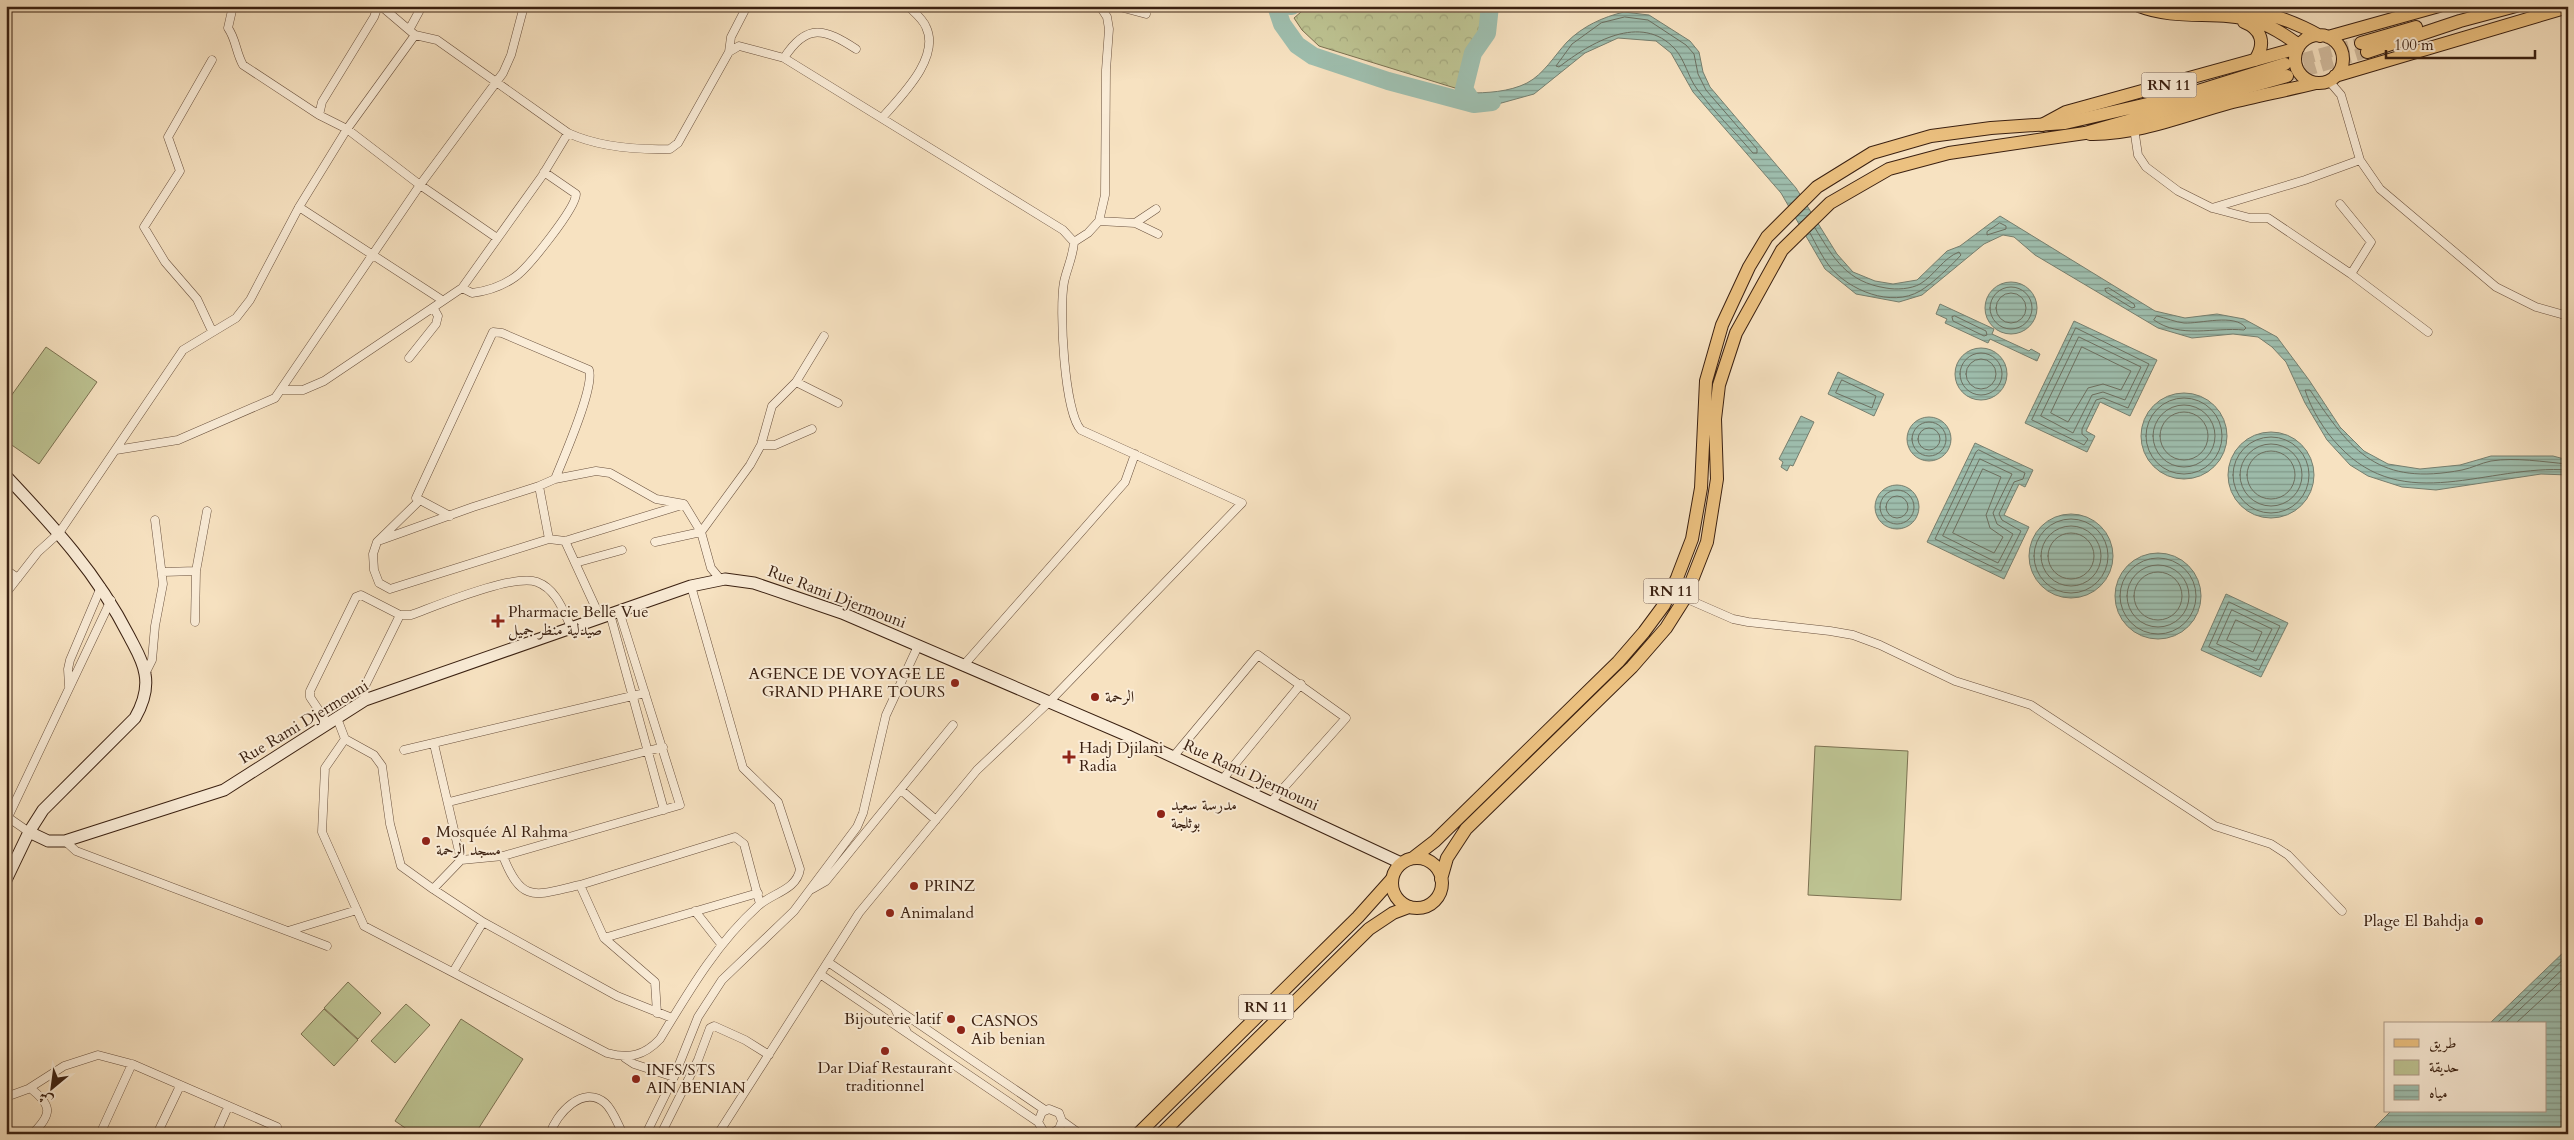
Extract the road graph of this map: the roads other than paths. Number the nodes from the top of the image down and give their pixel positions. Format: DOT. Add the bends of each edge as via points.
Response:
graph roads {
  1 [pos="234,6"];
  2 [pos="379,6"];
  3 [pos="422,6"];
  4 [pos="524,6"];
  5 [pos="747,6"];
  6 [pos="908,6"];
  7 [pos="1100,6"];
  8 [pos="1116,6"];
  9 [pos="2139,6"];
  10 [pos="2439,6"];
  11 [pos="2488,6"];
  12 [pos="2516,6"];
  13 [pos="2568,7"];
  14 [pos="2232,12"];
  15 [pos="1146,14"];
  16 [pos="412,33"];
  17 [pos="2324,36"];
  18 [pos="2299,47"];
  19 [pos="856,48"];
  20 [pos="729,52"];
  21 [pos="784,58"];
  22 [pos="212,60"];
  23 [pos="2255,60"];
  24 [pos="2332,78"];
  25 [pos="494,83"];
  26 [pos="2316,83"];
  27 [pos="319,114"];
  28 [pos="882,118"];
  29 [pos="2041,126"];
  30 [pos="2134,128"];
  31 [pos="347,129"];
  32 [pos="568,133"];
  33 [pos="2085,134"];
  34 [pos="2360,160"];
  35 [pos="544,172"];
  36 [pos="420,185"];
  37 [pos="2340,204"];
  38 [pos="299,207"];
  39 [pos="2212,208"];
  40 [pos="1156,209"];
  41 [pos="1099,221"];
  42 [pos="1135,223"];
  43 [pos="1158,234"];
  44 [pos="497,238"];
  45 [pos="1074,242"];
  46 [pos="372,256"];
  47 [pos="2351,274"];
  48 [pos="462,288"];
  49 [pos="442,300"];
  50 [pos="434,309"];
  51 [pos="2568,316"];
  52 [pos="212,331"];
  53 [pos="2428,332"];
  54 [pos="824,336"];
  55 [pos="409,358"];
  56 [pos="796,382"];
  57 [pos="282,390"];
  58 [pos="838,403"];
  59 [pos="812,429"];
  60 [pos="761,445"];
  61 [pos="116,450"];
  62 [pos="1135,454"];
  63 [pos="6,476"];
  64 [pos="555,480"];
  65 [pos="539,486"];
  66 [pos="420,500"];
  67 [pos="684,504"];
  68 [pos="207,511"];
  69 [pos="450,516"];
  70 [pos="155,520"];
  71 [pos="701,532"];
  72 [pos="59,533"];
  73 [pos="549,539"];
  74 [pos="565,541"];
  75 [pos="377,542"];
  76 [pos="655,542"];
  77 [pos="622,550"];
  78 [pos="575,563"];
  79 [pos="6,570"];
  80 [pos="196,571"];
  81 [pos="163,572"];
  82 [pos="18,578"];
  83 [pos="721,580"];
  84 [pos="691,586"];
  85 [pos="101,587"];
  86 [pos="6,593"];
  87 [pos="1685,598"];
  88 [pos="110,600"];
  89 [pos="610,614"];
  90 [pos="400,615"];
  91 [pos="195,622"];
  92 [pos="571,627"];
  93 [pos="918,646"];
  94 [pos="963,666"];
  95 [pos="145,674"];
  96 [pos="1301,684"];
  97 [pos="69,688"];
  98 [pos="644,694"];
  99 [pos="632,696"];
  100 [pos="365,700"];
  101 [pos="1049,702"];
  102 [pos="333,721"];
  103 [pos="954,725"];
  104 [pos="345,739"];
  105 [pos="434,744"];
  106 [pos="663,747"];
  107 [pos="404,750"];
  108 [pos="646,751"];
  109 [pos="1173,757"];
  110 [pos="1222,780"];
  111 [pos="901,790"];
  112 [pos="449,802"];
  113 [pos="1272,802"];
  114 [pos="664,810"];
  115 [pos="7,816"];
  116 [pos="936,820"];
  117 [pos="29,832"];
  118 [pos="65,841"];
  119 [pos="503,856"];
  120 [pos="1413,858"];
  121 [pos="461,860"];
  122 [pos="1401,864"];
  123 [pos="1392,879"];
  124 [pos="1441,879"];
  125 [pos="6,880"];
  126 [pos="580,885"];
  127 [pos="433,889"];
  128 [pos="809,890"];
  129 [pos="758,893"];
  130 [pos="760,904"];
  131 [pos="1409,907"];
  132 [pos="357,910"];
  133 [pos="695,911"];
  134 [pos="2342,911"];
  135 [pos="483,922"];
  136 [pos="288,931"];
  137 [pos="604,938"];
  138 [pos="721,944"];
  139 [pos="327,946"];
  140 [pos="828,962"];
  141 [pos="454,972"];
  142 [pos="820,974"];
  143 [pos="894,1007"];
  144 [pos="657,1013"];
  145 [pos="672,1018"];
  146 [pos="907,1032"];
  147 [pos="769,1055"];
  148 [pos="625,1058"];
  149 [pos="132,1064"];
  150 [pos="674,1077"];
  151 [pos="180,1086"];
  152 [pos="30,1088"];
  153 [pos="6,1097"];
  154 [pos="228,1107"];
  155 [pos="1045,1110"];
  156 [pos="1062,1121"];
  157 [pos="1038,1122"];
  158 [pos="1053,1133"];
  159 [pos="32,1134"];
  160 [pos="100,1134"];
  161 [pos="157,1134"];
  162 [pos="216,1134"];
  163 [pos="274,1134"];
  164 [pos="550,1134"];
  165 [pos="623,1134"];
  166 [pos="646,1134"];
  167 [pos="661,1134"];
  168 [pos="718,1134"];
  169 [pos="1080,1134"];
  170 [pos="1138,1134"];
  171 [pos="1161,1134"];
  1 -- 27 [label="street" via="228,28 243,65"];
  2 -- 16 [label="street"];
  2 -- 27 [label="street" via="322,102"];
  3 -- 16 [label="street"];
  4 -- 25 [label="street" via="511,55 503,73"];
  5 -- 20 [label="street" via="731,37"];
  6 -- 28 [label="street" via="926,26 929,42 921,70"];
  7 -- 41 [label="street" via="1107,17 1109,29 1105,195"];
  8 -- 15 [label="street"];
  9 -- 14 [label="main road" via="2180,15"];
  10 -- 17 [label="main road" via="2358,31"];
  11 -- 12 [label="main road" via="2364,47"];
  13 -- 24 [label="main road"];
  14 -- 17 [label="main road" via="2277,16"];
  14 -- 18 [label="main road" via="2264,24"];
  14 -- 23 [label="main road" via="2260,34 2261,47"];
  16 -- 25 [label="street" via="437,40"];
  16 -- 31 [label="street"];
  17 -- 18 [label="main road" via="2312,36"];
  17 -- 24 [label="main road" via="2339,47 2342,55 2342,62"];
  18 -- 23 [label="main road, RN 11"];
  18 -- 26 [label="main road" via="2295,55 2298,70"];
  19 -- 21 [label="street" via="832,34 815,32 791,46"];
  20 -- 21 [label="street" via="739,46"];
  20 -- 32 [label="street" via="678,143 670,148 613,146 587,142"];
  21 -- 28 [label="street"];
  22 -- 52 [label="street" via="168,137 180,171 144,227 165,262 197,299"];
  23 -- 29 [label="main road, RN 11" via="2066,112"];
  24 -- 26 [label="main road"];
  24 -- 34 [label="street" via="2341,95"];
  25 -- 32 [label="street"];
  25 -- 36 [label="street"];
  26 -- 30 [label="main road, RN 11"];
  27 -- 31 [label="street"];
  28 -- 45 [label="street" via="1064,230"];
  29 -- 33 [label="main road, RN 11" via="2066,123 2286,70"];
  29 -- 120 [label="main road, RN 11" via="1991,128 1931,136 1872,154 1817,187 1767,237 1722,325 1706,381 1701,488 1693,530 1664,605 1618,662 1436,841"];
  30 -- 33 [label="main road, RN 11"];
  30 -- 39 [label="street" via="2138,155 2146,167 2178,191"];
  31 -- 36 [label="street"];
  31 -- 38 [label="street"];
  32 -- 35 [label="street"];
  33 -- 87 [label="main road, RN 11" via="1940,155 1889,169 1830,203 1782,250 1736,333 1719,385 1715,419 1717,479 1707,542"];
  34 -- 39 [label="street"];
  34 -- 51 [label="street" via="2380,189 2396,204 2496,287 2536,307"];
  35 -- 44 [label="street"];
  35 -- 48 [label="street" via="576,194 567,214 530,263 515,277 494,289 472,293"];
  36 -- 44 [label="street"];
  36 -- 46 [label="street"];
  37 -- 47 [label="street" via="2371,242"];
  38 -- 46 [label="street"];
  38 -- 52 [label="street" via="250,300 236,318"];
  39 -- 47 [label="street" via="2250,218 2268,218"];
  40 -- 42 [label="street"];
  41 -- 42 [label="street"];
  41 -- 45 [label="street"];
  42 -- 43 [label="street"];
  44 -- 48 [label="street"];
  45 -- 62 [label="street" via="1074,256 1064,281 1060,313 1069,400 1075,424 1080,430"];
  46 -- 49 [label="street"];
  46 -- 57 [label="street"];
  47 -- 53 [label="street"];
  48 -- 49 [label="street"];
  49 -- 50 [label="street"];
  50 -- 55 [label="street" via="438,316 436,324"];
  50 -- 57 [label="street" via="324,381 303,390"];
  52 -- 61 [label="street" via="183,350"];
  54 -- 56 [label="street"];
  56 -- 58 [label="street"];
  56 -- 60 [label="street" via="772,406"];
  57 -- 61 [label="street" via="266,404 178,440"];
  59 -- 60 [label="street" via="775,445"];
  60 -- 71 [label="street" via="750,466"];
  61 -- 72 [label="street"];
  62 -- 94 [label="street" via="1125,482"];
  62 -- 101 [label="street" via="1242,503"];
  63 -- 72 [label="main road"];
  64 -- 65 [label="street"];
  64 -- 66 [label="street" via="585,400 591,376 589,370 497,331 416,498"];
  64 -- 67 [label="street" via="596,471 610,474 656,499"];
  65 -- 69 [label="street"];
  65 -- 73 [label="street"];
  66 -- 69 [label="street"];
  66 -- 75 [label="street"];
  67 -- 71 [label="street"];
  67 -- 74 [label="street"];
  68 -- 80 [label="street"];
  69 -- 75 [label="street"];
  70 -- 81 [label="street"];
  71 -- 76 [label="street"];
  71 -- 83 [label="street" via="711,568"];
  72 -- 82 [label="street" via="38,552"];
  72 -- 85 [label="main road"];
  73 -- 74 [label="street"];
  73 -- 75 [label="street" via="390,589 379,583 374,570 373,554"];
  74 -- 78 [label="street"];
  77 -- 78 [label="street"];
  78 -- 89 [label="street"];
  79 -- 82 [label="street"];
  80 -- 81 [label="street"];
  80 -- 91 [label="street"];
  81 -- 95 [label="street" via="152,660"];
  82 -- 86 [label="street"];
  83 -- 84 [label="main road, Rue Rami Djermouni"];
  83 -- 93 [label="main road, Rue Rami Djermouni" via="754,583 842,613"];
  84 -- 89 [label="main road, Rue Rami Djermouni"];
  84 -- 130 [label="street" via="743,768 778,802 800,870 799,877 789,887"];
  85 -- 88 [label="main road"];
  85 -- 97 [label="street" via="70,660"];
  87 -- 124 [label="main road, RN 11" via="1666,628 1632,667 1466,829 1447,858"];
  87 -- 134 [label="street" via="1740,620 1853,636 1880,645 1955,681 2031,705 2215,826 2271,844 2288,855"];
  88 -- 95 [label="main road"];
  88 -- 97 [label="street"];
  89 -- 92 [label="main road, Rue Rami Djermouni"];
  89 -- 98 [label="street"];
  89 -- 99 [label="street"];
  90 -- 92 [label="street" via="411,615 513,580 536,581 558,599"];
  90 -- 100 [label="street" via="364,688"];
  90 -- 102 [label="street" via="361,595 356,597 310,692 310,697"];
  92 -- 100 [label="main road, Rue Rami Djermouni"];
  93 -- 94 [label="main road, Rue Rami Djermouni"];
  93 -- 128 [label="street" via="886,715 857,827"];
  94 -- 101 [label="main road, Rue Rami Djermouni"];
  95 -- 117 [label="main road" via="145,696 135,718 42,810"];
  96 -- 109 [label="street" via="1258,655"];
  96 -- 110 [label="street"];
  96 -- 113 [label="street" via="1346,718"];
  97 -- 115 [label="street"];
  98 -- 99 [label="street"];
  98 -- 106 [label="street"];
  99 -- 105 [label="street"];
  99 -- 108 [label="street"];
  100 -- 102 [label="main road, Rue Rami Djermouni"];
  101 -- 109 [label="main road, Rue Rami Djermouni"];
  101 -- 116 [label="street" via="977,770"];
  102 -- 104 [label="street"];
  102 -- 118 [label="main road, Rue Rami Djermouni" via="224,790"];
  103 -- 111 [label="street"];
  104 -- 127 [label="street" via="374,756 382,766 390,824 401,866"];
  104 -- 132 [label="street" via="325,768 322,832"];
  105 -- 107 [label="street"];
  105 -- 112 [label="street"];
  106 -- 108 [label="street"];
  106 -- 114 [label="street" via="680,805"];
  108 -- 112 [label="street"];
  108 -- 114 [label="street"];
  109 -- 110 [label="main road, Rue Rami Djermouni"];
  110 -- 113 [label="main road, Rue Rami Djermouni"];
  111 -- 116 [label="street"];
  111 -- 128 [label="street" via="826,881"];
  112 -- 121 [label="street"];
  113 -- 122 [label="main road, Rue Rami Djermouni"];
  114 -- 119 [label="street"];
  115 -- 117 [label="street"];
  116 -- 140 [label="street" via="859,913"];
  117 -- 118 [label="main road, Rue Rami Djermouni" via="48,841"];
  117 -- 125 [label="main road"];
  118 -- 136 [label="street" via="76,851"];
  119 -- 121 [label="street"];
  119 -- 126 [label="street" via="510,874 528,892 536,895"];
  120 -- 122 [label="main road"];
  120 -- 124 [label="main road" via="1428,861"];
  121 -- 127 [label="street"];
  122 -- 123 [label="main road"];
  123 -- 131 [label="main road" via="1395,896"];
  123 -- 170 [label="main road, RN 11" via="1358,917"];
  124 -- 131 [label="main road" via="1439,896 1433,902 1418,908"];
  126 -- 129 [label="street" via="735,837 744,844"];
  126 -- 137 [label="street"];
  127 -- 135 [label="street"];
  128 -- 150 [label="street" via="794,911 722,980 698,1017"];
  129 -- 130 [label="street"];
  129 -- 133 [label="street"];
  130 -- 138 [label="street"];
  131 -- 171 [label="main road, RN 11" via="1392,913 1369,929"];
  132 -- 136 [label="street"];
  132 -- 141 [label="street" via="364,926"];
  133 -- 137 [label="street"];
  133 -- 138 [label="street"];
  135 -- 141 [label="street"];
  135 -- 144 [label="street" via="617,996"];
  136 -- 139 [label="street"];
  137 -- 144 [label="street" via="655,982"];
  138 -- 145 [label="street"];
  140 -- 142 [label="street"];
  140 -- 143 [label="street"];
  141 -- 148 [label="street" via="607,1053"];
  142 -- 146 [label="street"];
  142 -- 147 [label="street"];
  143 -- 146 [label="street"];
  143 -- 155 [label="street"];
  144 -- 145 [label="street"];
  145 -- 148 [label="street" via="650,1049"];
  146 -- 157 [label="street"];
  147 -- 167 [label="street" via="745,1040 714,1026 710,1028 698,1060"];
  147 -- 168 [label="street"];
  148 -- 150 [label="street"];
  149 -- 151 [label="street"];
  149 -- 152 [label="street" via="98,1055 64,1066"];
  149 -- 160 [label="street"];
  150 -- 166 [label="street"];
  151 -- 154 [label="street"];
  151 -- 161 [label="street"];
  152 -- 153 [label="street"];
  152 -- 159 [label="street" via="48,1106 46,1116"];
  154 -- 162 [label="street"];
  154 -- 163 [label="street" via="277,1127"];
  155 -- 156 [label="street" via="1056,1111"];
  155 -- 157 [label="street"];
  156 -- 158 [label="street"];
  156 -- 169 [label="street"];
  157 -- 158 [label="street" via="1044,1132"];
  164 -- 165 [label="street" via="555,1120 574,1101 592,1098 606,1104"];
}
